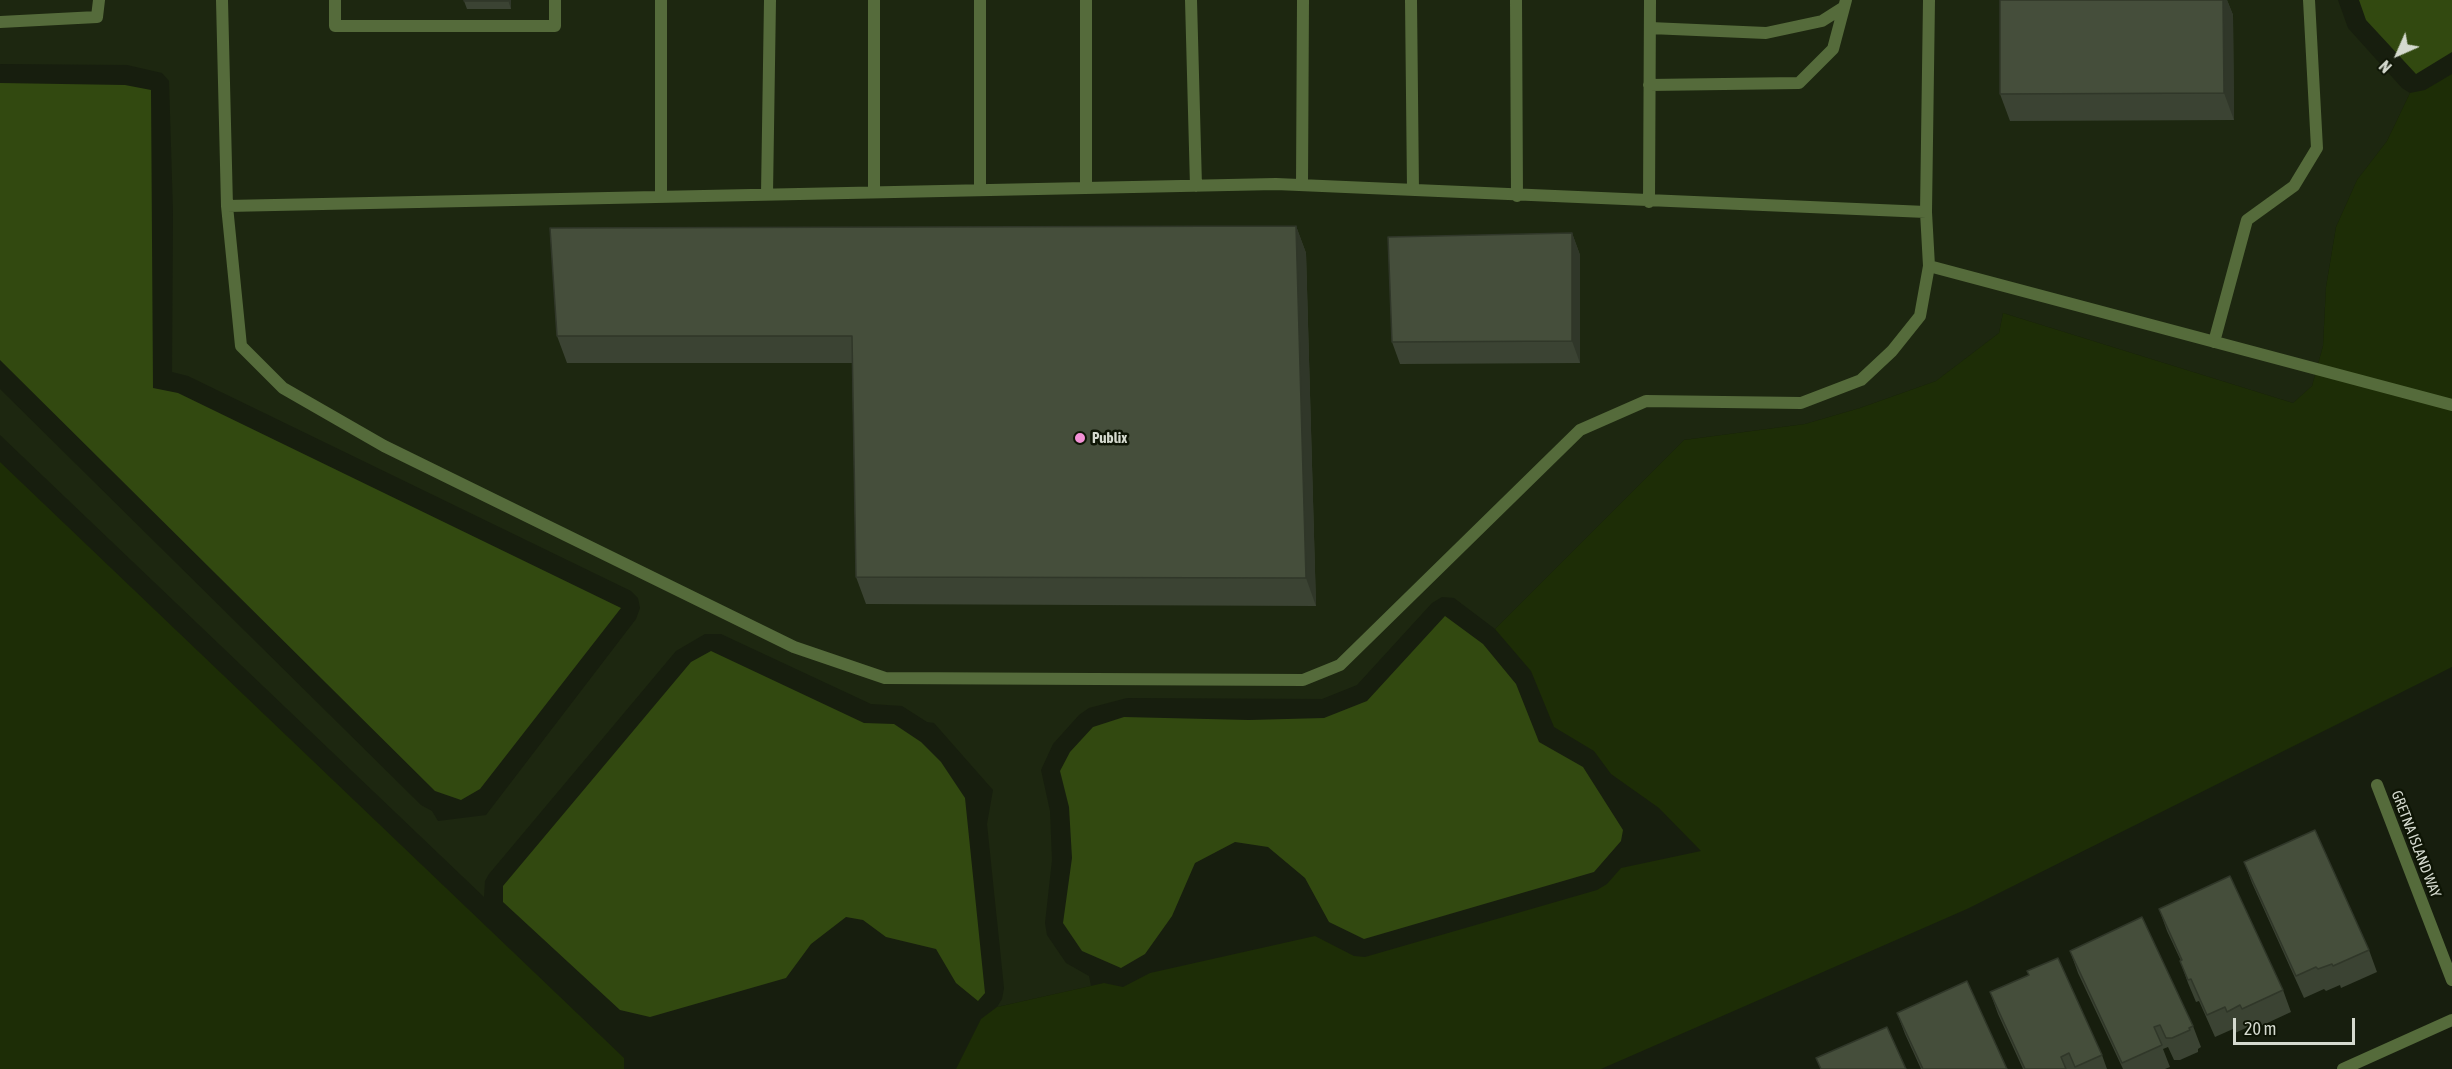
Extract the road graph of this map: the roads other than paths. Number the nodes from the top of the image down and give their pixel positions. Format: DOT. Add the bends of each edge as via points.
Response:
graph roads {
  1 [pos="99,0"];
  2 [pos="222,0"];
  3 [pos="335,0"];
  4 [pos="555,0"];
  5 [pos="661,0"];
  6 [pos="770,0"];
  7 [pos="874,0"];
  8 [pos="980,0"];
  9 [pos="1086,0"];
  10 [pos="1191,0"];
  11 [pos="1303,0"];
  12 [pos="1411,0"];
  13 [pos="1516,0"];
  14 [pos="1650,0"];
  15 [pos="1929,0"];
  16 [pos="2309,0"];
  17 [pos="1845,4"];
  18 [pos="0,22"];
  19 [pos="1650,28"];
  20 [pos="1649,85"];
  21 [pos="1302,185"];
  22 [pos="1196,186"];
  23 [pos="1086,188"];
  24 [pos="980,190"];
  25 [pos="1413,190"];
  26 [pos="874,192"];
  27 [pos="767,194"];
  28 [pos="661,196"];
  29 [pos="1517,196"];
  30 [pos="1649,202"];
  31 [pos="227,206"];
  32 [pos="1926,212"];
  33 [pos="1929,266"];
  34 [pos="2214,342"];
  35 [pos="2452,405"];
  36 [pos="2377,785"];
  37 [pos="2452,980"];
  38 [pos="2452,1020"];
  39 [pos="2343,1069"];
  1 -- 18 [label="street" via="97,17"];
  2 -- 31 [label="street"];
  3 -- 4 [label="street" via="335,26 555,26"];
  5 -- 28 [label="street"];
  6 -- 27 [label="street"];
  7 -- 26 [label="street"];
  8 -- 24 [label="street"];
  9 -- 23 [label="street"];
  10 -- 22 [label="street"];
  11 -- 21 [label="street"];
  12 -- 25 [label="street"];
  13 -- 29 [label="street"];
  14 -- 19 [label="street"];
  15 -- 32 [label="street"];
  16 -- 34 [label="street" via="2317,148 2294,186 2247,220"];
  17 -- 19 [label="street" via="1822,21 1766,33"];
  17 -- 20 [label="street" via="1833,49 1799,83"];
  19 -- 20 [label="street"];
  20 -- 30 [label="street"];
  21 -- 22 [label="street"];
  21 -- 25 [label="street"];
  22 -- 23 [label="street"];
  23 -- 24 [label="street"];
  24 -- 26 [label="street"];
  25 -- 29 [label="street"];
  26 -- 27 [label="street"];
  27 -- 28 [label="street"];
  28 -- 31 [label="street"];
  29 -- 30 [label="street"];
  30 -- 32 [label="street"];
  31 -- 33 [label="street" via="240,346 283,388 384,446 794,647 885,678 1303,680 1322,673 1340,665 1580,430 1646,401 1801,402 1862,380 1920,316"];
  32 -- 33 [label="street"];
  33 -- 34 [label="street"];
  34 -- 35 [label="street"];
  36 -- 37 [label="street, GRETNA ISLAND WAY"];
  38 -- 39 [label="street"];
}
